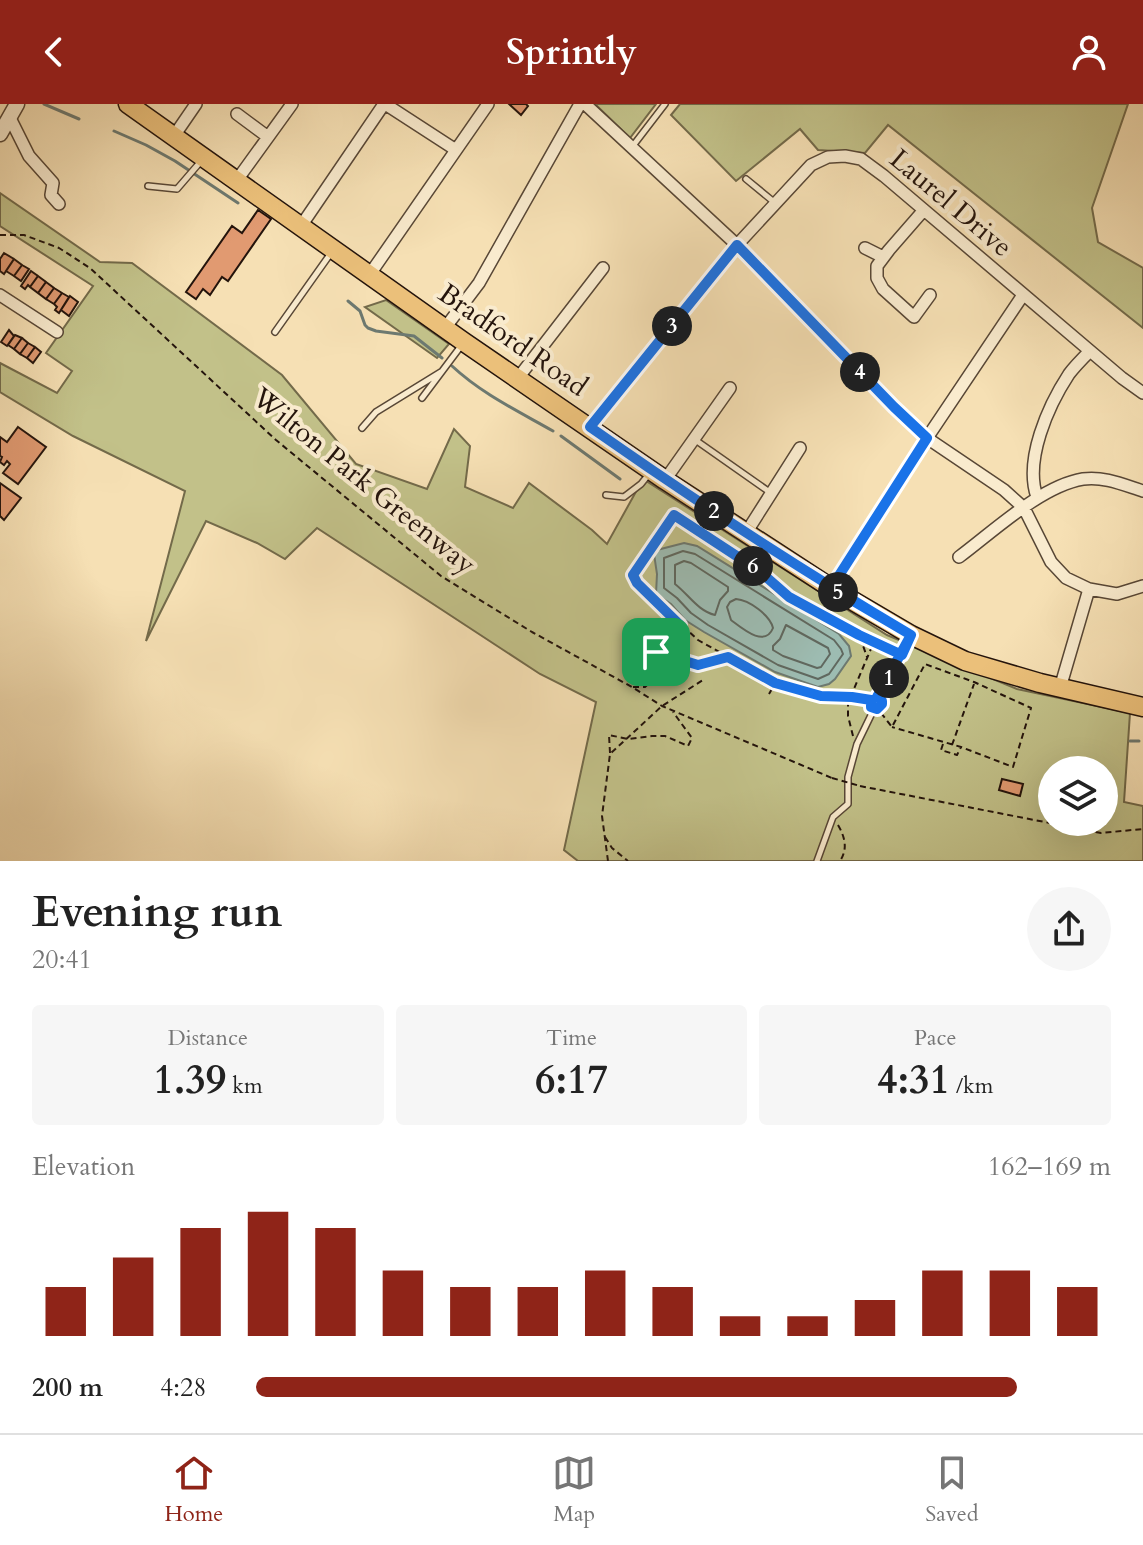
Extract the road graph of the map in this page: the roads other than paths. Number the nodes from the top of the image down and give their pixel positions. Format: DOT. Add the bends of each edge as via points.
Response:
graph roads {
  1 [pos="17,104"];
  2 [pos="128,104"];
  3 [pos="196,104"];
  4 [pos="292,104"];
  5 [pos="385,104"];
  6 [pos="488,104"];
  7 [pos="582,104"];
  8 [pos="665,104"];
  9 [pos="237,114"];
  10 [pos="10,118"];
  11 [pos="0,134"];
  12 [pos="174,136"];
  13 [pos="268,137"];
  14 [pos="632,148"];
  15 [pos="456,150"];
  16 [pos="200,163"];
  17 [pos="746,179"];
  18 [pos="237,180"];
  19 [pos="148,186"];
  20 [pos="775,202"];
  21 [pos="59,204"];
  22 [pos="923,211"];
  23 [pos="301,226"];
  24 [pos="737,245"];
  25 [pos="865,248"];
  26 [pos="334,249"];
  27 [pos="883,257"];
  28 [pos="603,268"];
  29 [pos="370,274"];
  30 [pos="0,295"];
  31 [pos="930,295"];
  32 [pos="1023,295"];
  33 [pos="445,328"];
  34 [pos="57,332"];
  35 [pos="275,332"];
  36 [pos="464,342"];
  37 [pos="1090,351"];
  38 [pos="441,372"];
  39 [pos="518,378"];
  40 [pos="730,388"];
  41 [pos="1143,393"];
  42 [pos="422,398"];
  43 [pos="590,427"];
  44 [pos="362,428"];
  45 [pos="927,438"];
  46 [pos="694,439"];
  47 [pos="800,448"];
  48 [pos="658,475"];
  49 [pos="1143,491"];
  50 [pos="771,494"];
  51 [pos="606,495"];
  52 [pos="1037,497"];
  53 [pos="1024,508"];
  54 [pos="746,533"];
  55 [pos="959,557"];
  56 [pos="1143,586"];
  57 [pos="831,588"];
  58 [pos="1089,589"];
  59 [pos="911,635"];
  60 [pos="1060,688"];
  61 [pos="874,699"];
  62 [pos="1143,707"];
  63 [pos="876,709"];
  64 [pos="817,861"];
  1 -- 10 [label="street"];
  2 -- 12 [label="main road, Bradford Road"];
  3 -- 12 [label="street"];
  4 -- 13 [label="street"];
  5 -- 15 [label="street"];
  5 -- 23 [label="street"];
  6 -- 15 [label="street"];
  7 -- 14 [label="street"];
  7 -- 33 [label="street" via="479,283"];
  8 -- 14 [label="lane"];
  9 -- 13 [label="street"];
  10 -- 11 [label="street"];
  10 -- 21 [label="street" via="29,156 53,183 51,195"];
  12 -- 16 [label="main road, Bradford Road"];
  13 -- 18 [label="street"];
  14 -- 24 [label="street"];
  15 -- 29 [label="street"];
  16 -- 18 [label="main road, Bradford Road"];
  16 -- 19 [label="lane" via="177,189"];
  17 -- 20 [label="lane"];
  18 -- 23 [label="main road, Bradford Road"];
  20 -- 22 [label="street, Laurel Drive" via="811,165 845,156 861,159"];
  20 -- 24 [label="street, Laurel Drive"];
  22 -- 27 [label="street"];
  22 -- 32 [label="street, Laurel Drive"];
  23 -- 26 [label="main road, Bradford Road"];
  24 -- 43 [label="street, Laurel Drive"];
  24 -- 45 [label="street"];
  25 -- 27 [label="street"];
  26 -- 29 [label="main road, Bradford Road"];
  26 -- 35 [label="lane"];
  27 -- 31 [label="street" via="877,278 914,317"];
  28 -- 39 [label="street"];
  29 -- 33 [label="main road, Bradford Road"];
  30 -- 34 [label="street"];
  32 -- 37 [label="street, Laurel Drive"];
  32 -- 45 [label="street"];
  33 -- 36 [label="main road, Bradford Road"];
  36 -- 38 [label="lane"];
  36 -- 39 [label="main road, Bradford Road"];
  37 -- 41 [label="street, Laurel Drive"];
  37 -- 52 [label="street" via="1070,373 1035,451"];
  38 -- 42 [label="lane"];
  38 -- 44 [label="lane" via="376,412"];
  39 -- 43 [label="main road, Bradford Road"];
  40 -- 46 [label="street"];
  43 -- 48 [label="main road, Bradford Road"];
  45 -- 53 [label="street"];
  45 -- 57 [label="street"];
  46 -- 48 [label="street"];
  46 -- 50 [label="lane"];
  47 -- 50 [label="street"];
  48 -- 51 [label="lane" via="624,497"];
  48 -- 54 [label="main road, Bradford Road"];
  49 -- 52 [label="street" via="1086,478"];
  50 -- 54 [label="street"];
  52 -- 53 [label="street"];
  53 -- 55 [label="street"];
  53 -- 58 [label="street" via="1051,562 1066,578"];
  54 -- 57 [label="main road, Bradford Road"];
  56 -- 58 [label="street" via="1117,594"];
  57 -- 59 [label="main road, Bradford Road"];
  58 -- 60 [label="street"];
  59 -- 60 [label="main road, Bradford Road" via="965,661"];
  59 -- 61 [label="lane"];
  60 -- 62 [label="main road, Bradford Road"];
  61 -- 63 [label="lane" via="871,705"];
  61 -- 63 [label="lane" via="882,701"];
  63 -- 64 [label="lane" via="857,744 848,777 848,804 833,817"];
}
